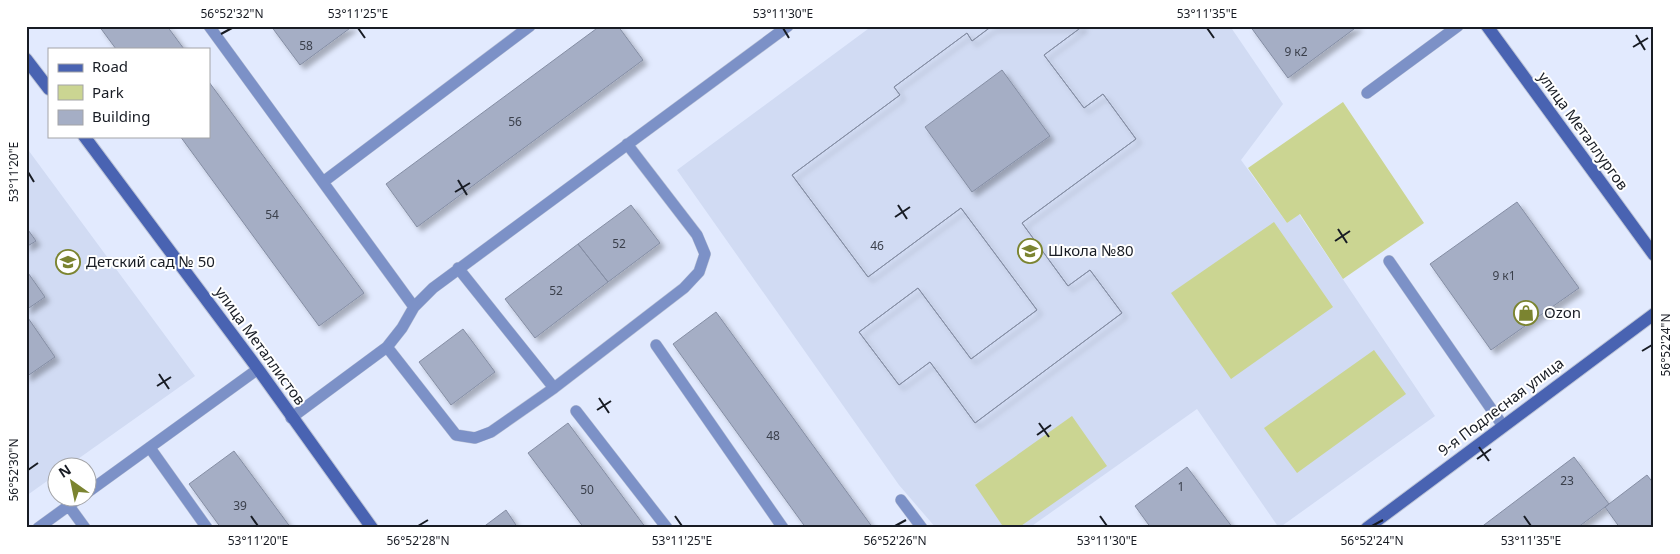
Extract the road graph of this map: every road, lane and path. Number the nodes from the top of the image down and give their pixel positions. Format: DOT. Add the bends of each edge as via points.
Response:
graph roads {
  1 [pos="530,26"];
  2 [pos="788,26"];
  3 [pos="1458,26"];
  4 [pos="1487,26"];
  5 [pos="213,28"];
  6 [pos="26,59"];
  7 [pos="48,88"];
  8 [pos="1367,93"];
  9 [pos="85,138"];
  10 [pos="627,144"];
  11 [pos="323,182"];
  12 [pos="1654,255"];
  13 [pos="1389,261"];
  14 [pos="458,268"];
  15 [pos="414,307"];
  16 [pos="1654,314"];
  17 [pos="656,345"];
  18 [pos="387,347"];
  19 [pos="258,369"];
  20 [pos="554,388"];
  21 [pos="576,411"];
  22 [pos="291,418"];
  23 [pos="1503,426"];
  24 [pos="150,448"];
  25 [pos="98,485"];
  26 [pos="901,500"];
  27 [pos="69,506"];
  28 [pos="38,528"];
  29 [pos="85,528"];
  30 [pos="207,528"];
  31 [pos="372,528"];
  32 [pos="667,528"];
  33 [pos="783,528"];
  34 [pos="922,528"];
  35 [pos="1367,528"];
  1 -- 11 [label="lane"];
  2 -- 10 [label="lane"];
  3 -- 8 [label="lane"];
  4 -- 12 [label="street, улица Металлургов"];
  5 -- 11 [label="lane"];
  6 -- 7 [label="street"];
  9 -- 19 [label="street, улица Металлистов"];
  10 -- 14 [label="lane"];
  10 -- 20 [label="lane" via="697,234 706,254 698,272 684,288"];
  11 -- 15 [label="lane"];
  13 -- 23 [label="lane"];
  14 -- 15 [label="lane"];
  14 -- 20 [label="lane"];
  15 -- 18 [label="lane"];
  16 -- 23 [label="street, 9-я Подлесная улица"];
  17 -- 33 [label="lane"];
  18 -- 20 [label="lane" via="456,436 475,438 491,432"];
  18 -- 22 [label="lane"];
  19 -- 22 [label="street, улица Металлистов"];
  19 -- 24 [label="lane"];
  21 -- 32 [label="lane"];
  22 -- 31 [label="street, улица Металлистов"];
  23 -- 35 [label="street, 9-я Подлесная улица"];
  24 -- 25 [label="lane"];
  24 -- 30 [label="lane"];
  26 -- 34 [label="lane"];
  27 -- 28 [label="lane"];
  27 -- 29 [label="lane"];
}
